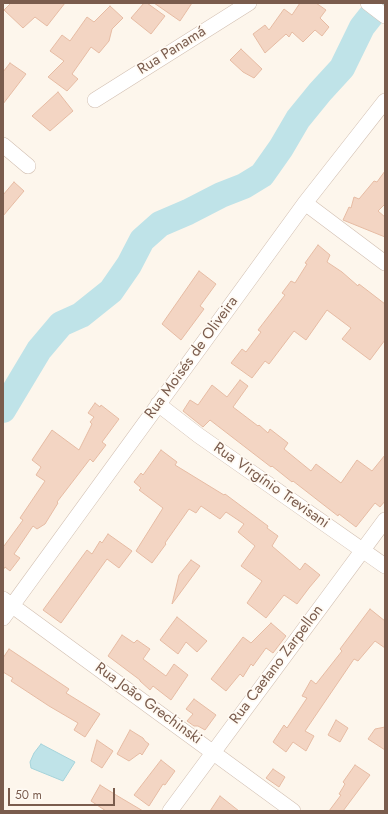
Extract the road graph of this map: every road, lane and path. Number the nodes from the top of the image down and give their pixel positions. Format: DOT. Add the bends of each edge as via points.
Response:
graph roads {
  1 [pos="249,3"];
  2 [pos="368,3"];
  3 [pos="385,16"];
  4 [pos="95,100"];
  5 [pos="385,101"];
  6 [pos="3,145"];
  7 [pos="28,166"];
  8 [pos="305,204"];
  9 [pos="385,263"];
  10 [pos="158,404"];
  11 [pos="385,520"];
  12 [pos="363,550"];
  13 [pos="385,566"];
  14 [pos="8,602"];
  15 [pos="3,618"];
  16 [pos="214,752"];
  17 [pos="170,811"];
  18 [pos="293,811"];
  1 -- 4 [label="street, Rua Panamá"];
  2 -- 3 [label="street"];
  5 -- 8 [label="street, Rua Moisés de Oliveira"];
  6 -- 7 [label="street"];
  8 -- 9 [label="street"];
  8 -- 10 [label="street, Rua Moisés de Oliveira"];
  10 -- 12 [label="street, Rua Virgínio Trevisani" via="198,435"];
  10 -- 14 [label="street, Rua Moisés de Oliveira"];
  11 -- 12 [label="street, Rua Caetano Zarpellon"];
  12 -- 13 [label="street, Rua Virgínio Trevisani"];
  12 -- 16 [label="street, Rua Caetano Zarpellon"];
  14 -- 15 [label="street, Rua Moisés de Oliveira"];
  14 -- 16 [label="street, Rua João Grechinski"];
  16 -- 17 [label="street, Rua Caetano Zarpellon"];
  16 -- 18 [label="street, Rua João Grechinski"];
}
